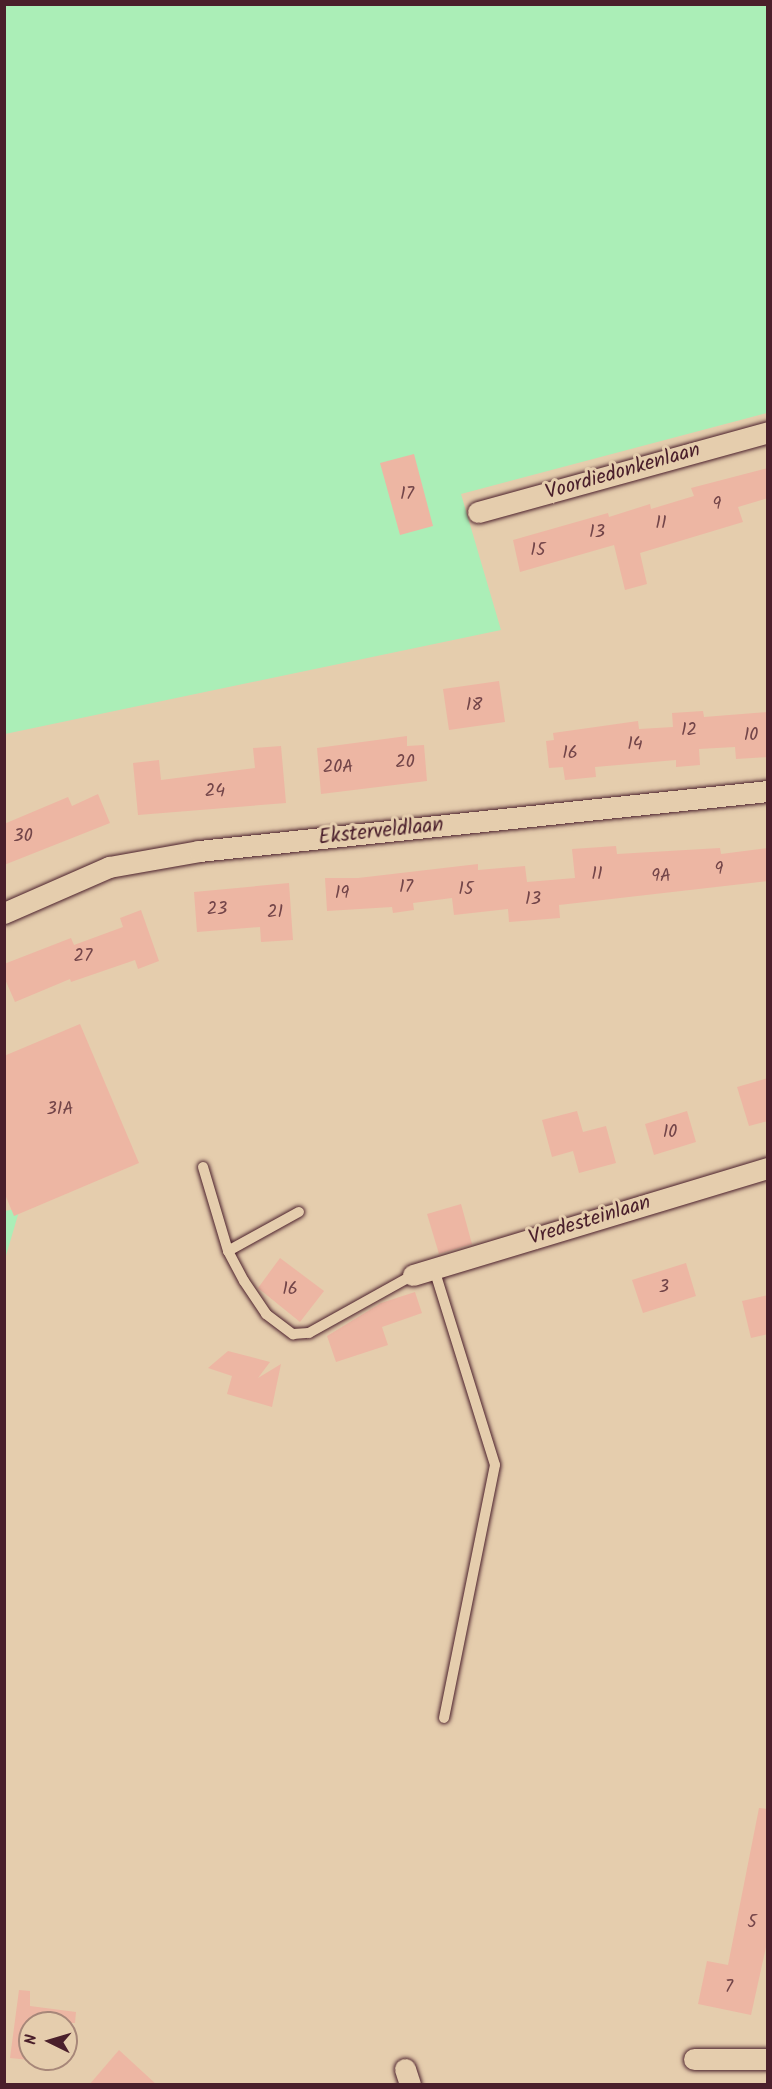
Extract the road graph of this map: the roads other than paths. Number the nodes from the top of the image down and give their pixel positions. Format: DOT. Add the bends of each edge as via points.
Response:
graph roads {
  1 [pos="768,432"];
  2 [pos="478,512"];
  3 [pos="768,791"];
  4 [pos="4,913"];
  5 [pos="203,1167"];
  6 [pos="768,1168"];
  7 [pos="299,1212"];
  8 [pos="228,1251"];
  9 [pos="434,1269"];
  10 [pos="413,1275"];
  11 [pos="444,1718"];
  12 [pos="694,2059"];
  13 [pos="768,2059"];
  1 -- 2 [label="street, Voordiedonkenlaan"];
  3 -- 4 [label="street, Eksterveldlaan" via="199,851 109,867"];
  5 -- 8 [label="lane"];
  6 -- 9 [label="street, Vredesteinlaan"];
  7 -- 8 [label="lane"];
  8 -- 10 [label="lane" via="266,1314 292,1334 309,1334"];
  9 -- 10 [label="street, Vredesteinlaan"];
  9 -- 11 [label="lane" via="495,1465"];
  12 -- 13 [label="street"];
}
